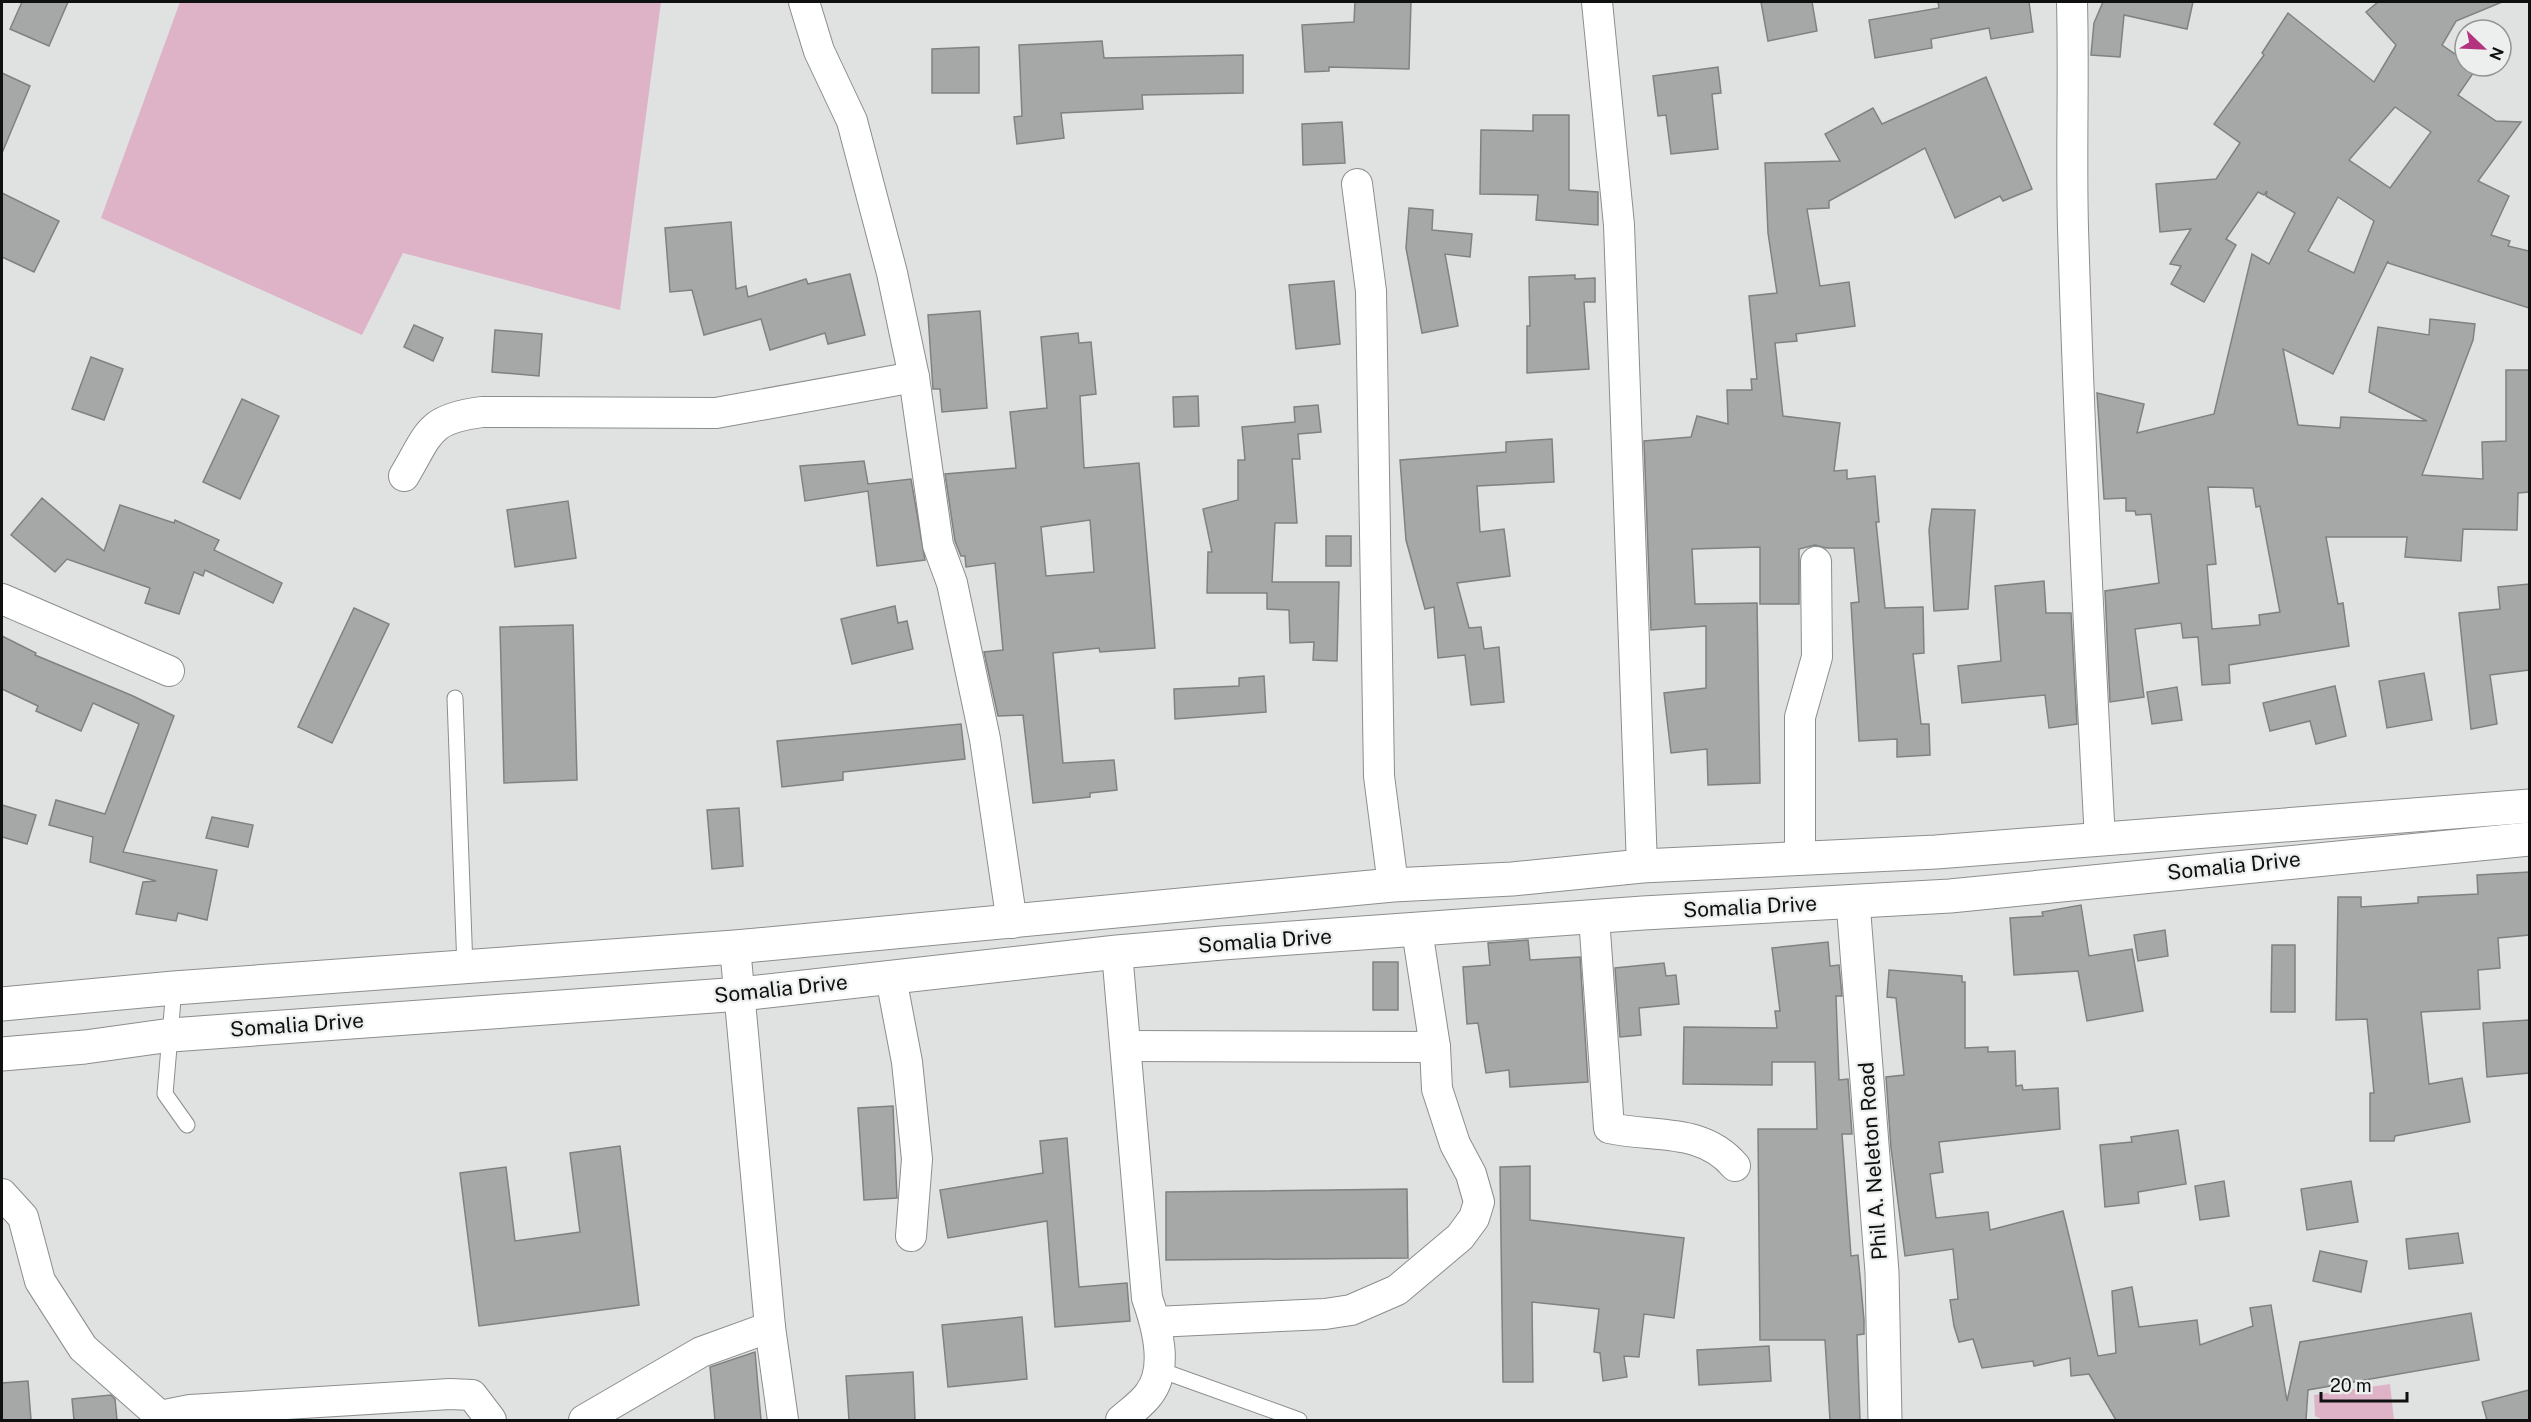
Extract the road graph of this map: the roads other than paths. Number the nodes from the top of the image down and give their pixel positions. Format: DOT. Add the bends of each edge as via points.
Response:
graph roads {
  1 [pos="804,2"];
  2 [pos="1597,2"];
  3 [pos="2072,2"];
  4 [pos="1358,184"];
  5 [pos="914,377"];
  6 [pos="405,476"];
  7 [pos="1816,562"];
  8 [pos="2,599"];
  9 [pos="169,671"];
  10 [pos="455,698"];
  11 [pos="2529,806"];
  12 [pos="2529,839"];
  13 [pos="2100,840"];
  14 [pos="1800,858"];
  15 [pos="1642,866"];
  16 [pos="1393,885"];
  17 [pos="1853,902"];
  18 [pos="1594,917"];
  19 [pos="1012,923"];
  20 [pos="1417,930"];
  21 [pos="735,947"];
  22 [pos="1117,952"];
  23 [pos="465,968"];
  24 [pos="891,978"];
  25 [pos="174,988"];
  26 [pos="741,994"];
  27 [pos="2,1004"];
  28 [pos="171,1035"];
  29 [pos="1126,1046"];
  30 [pos="1435,1047"];
  31 [pos="2,1054"];
  32 [pos="187,1125"];
  33 [pos="1735,1166"];
  34 [pos="2,1194"];
  35 [pos="911,1236"];
  36 [pos="1155,1322"];
  37 [pos="770,1326"];
  38 [pos="1160,1370"];
  39 [pos="324,1412"];
  40 [pos="158,1418"];
  41 [pos="491,1420"];
  42 [pos="584,1420"];
  43 [pos="783,1420"];
  44 [pos="1121,1420"];
  45 [pos="1299,1420"];
  46 [pos="1885,1420"];
  1 -- 5 [label="street" via="819,51 852,121 892,273"];
  2 -- 15 [label="street" via="1619,225"];
  3 -- 13 [label="street" via="2079,401"];
  4 -- 16 [label="street" via="1371,291 1379,776"];
  5 -- 6 [label="street" via="716,413 482,412 452,416 431,429"];
  5 -- 19 [label="street" via="938,545 952,583 985,739"];
  7 -- 14 [label="street" via="1817,657 1800,717"];
  8 -- 9 [label="street"];
  10 -- 23 [label="lane"];
  11 -- 13 [label="main road, Somalia Drive"];
  12 -- 17 [label="main road, Somalia Drive" via="1950,896"];
  13 -- 14 [label="main road, Somalia Drive"];
  14 -- 15 [label="main road, Somalia Drive"];
  15 -- 16 [label="main road, Somalia Drive" via="1512,879"];
  16 -- 19 [label="main road, Somalia Drive"];
  17 -- 18 [label="main road, Somalia Drive"];
  17 -- 46 [label="main road, Phil A. Neleton Road" via="1882,1272"];
  18 -- 20 [label="main road, Somalia Drive"];
  18 -- 33 [label="street" via="1610,1128 1693,1139 1724,1152"];
  19 -- 21 [label="main road, Somalia Drive"];
  20 -- 22 [label="main road, Somalia Drive"];
  20 -- 30 [label="street"];
  21 -- 23 [label="main road, Somalia Drive"];
  21 -- 26 [label="street"];
  22 -- 24 [label="main road, Somalia Drive"];
  22 -- 29 [label="street"];
  23 -- 25 [label="main road, Somalia Drive"];
  24 -- 26 [label="main road, Somalia Drive"];
  24 -- 35 [label="street" via="907,1062 917,1158"];
  25 -- 27 [label="main road, Somalia Drive"];
  25 -- 28 [label="lane"];
  26 -- 28 [label="main road, Somalia Drive"];
  26 -- 37 [label="street"];
  28 -- 31 [label="main road, Somalia Drive"];
  28 -- 32 [label="lane" via="165,1094"];
  29 -- 30 [label="street"];
  29 -- 36 [label="street" via="1147,1298"];
  30 -- 36 [label="street" via="1437,1089 1479,1202 1474,1218 1460,1237 1397,1290 1352,1310"];
  34 -- 40 [label="street" via="23,1217 40,1281 83,1348"];
  36 -- 38 [label="street"];
  37 -- 42 [label="street" via="701,1352"];
  37 -- 43 [label="street"];
  38 -- 44 [label="street" via="1150,1394"];
  38 -- 45 [label="lane"];
  39 -- 40 [label="street" via="190,1410"];
  39 -- 41 [label="street" via="450,1394 472,1395"];
}
